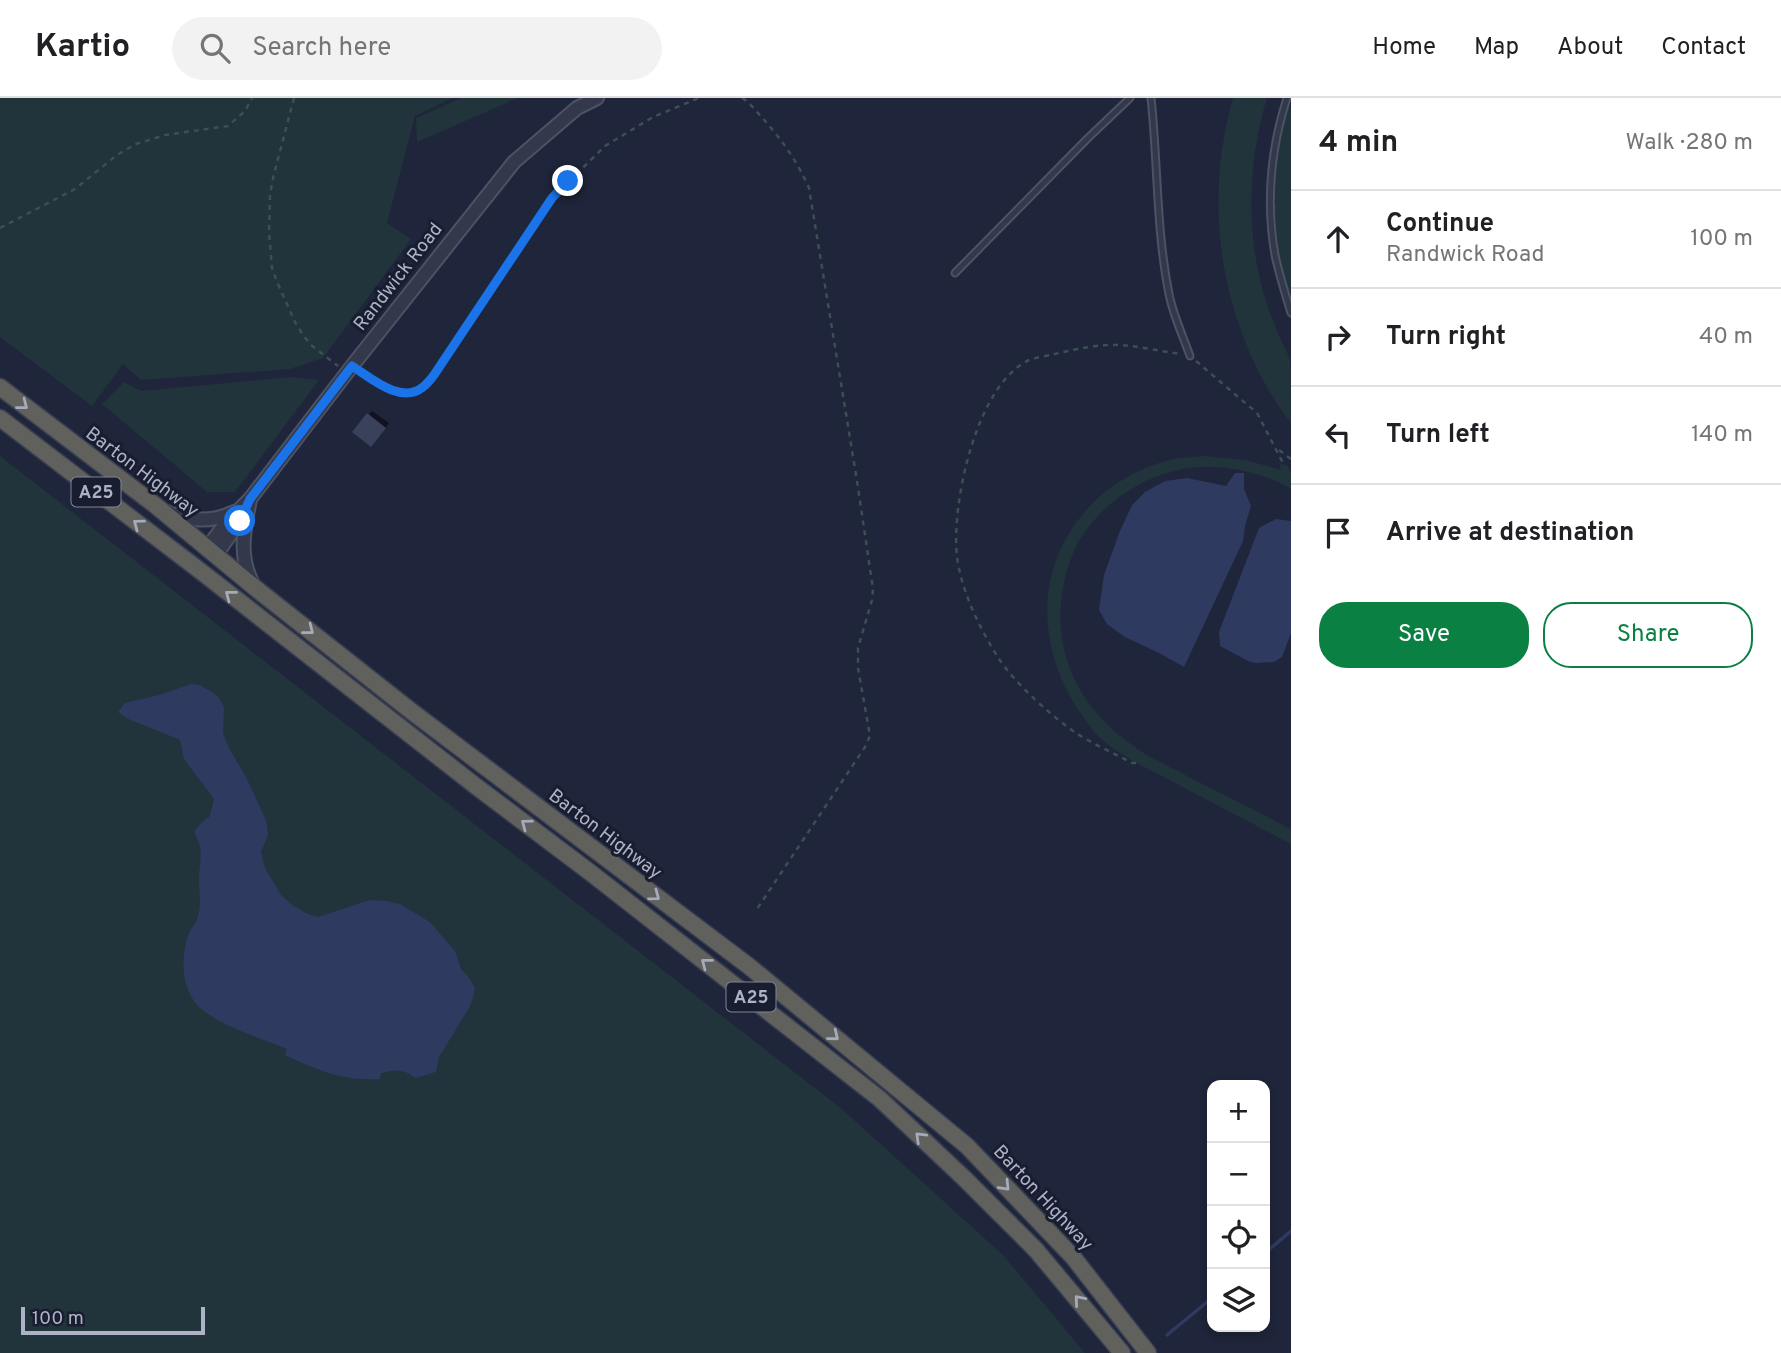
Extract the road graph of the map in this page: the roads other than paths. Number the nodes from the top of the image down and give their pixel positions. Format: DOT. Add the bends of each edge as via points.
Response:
graph roads {
  1 [pos="597,98"];
  2 [pos="1130,98"];
  3 [pos="1151,98"];
  4 [pos="1287,98"];
  5 [pos="955,273"];
  6 [pos="1291,313"];
  7 [pos="1190,356"];
  8 [pos="0,387"];
  9 [pos="0,418"];
  10 [pos="250,499"];
  11 [pos="155,505"];
  12 [pos="212,551"];
  13 [pos="198,569"];
  14 [pos="256,588"];
  15 [pos="1122,1353"];
  16 [pos="1148,1353"];
  1 -- 10 [label="street, Randwick Road" via="576,108 514,162"];
  2 -- 5 [label="lane"];
  3 -- 7 [label="lane" via="1160,239 1170,297"];
  4 -- 6 [label="lane" via="1270,201 1275,254"];
  8 -- 11 [label="highway, Barton Highway / A25, one-way"];
  13 -- 9 [label="highway, A25, one-way"];
  10 -- 11 [label="street" via="231,514 205,520 179,517"];
  10 -- 12 [label="street, Randwick Road" via="240,521"];
  10 -- 14 [label="street" via="243,549"];
  11 -- 12 [label="highway, Barton Highway / A25"];
  12 -- 13 [label="highway, Randwick Road"];
  12 -- 14 [label="highway, Barton Highway / A25"];
  15 -- 13 [label="highway, A25, one-way" via="1036,1250 880,1099"];
  14 -- 16 [label="highway, Barton Highway / A25, one-way" via="750,967 967,1146 1073,1257"];
}
